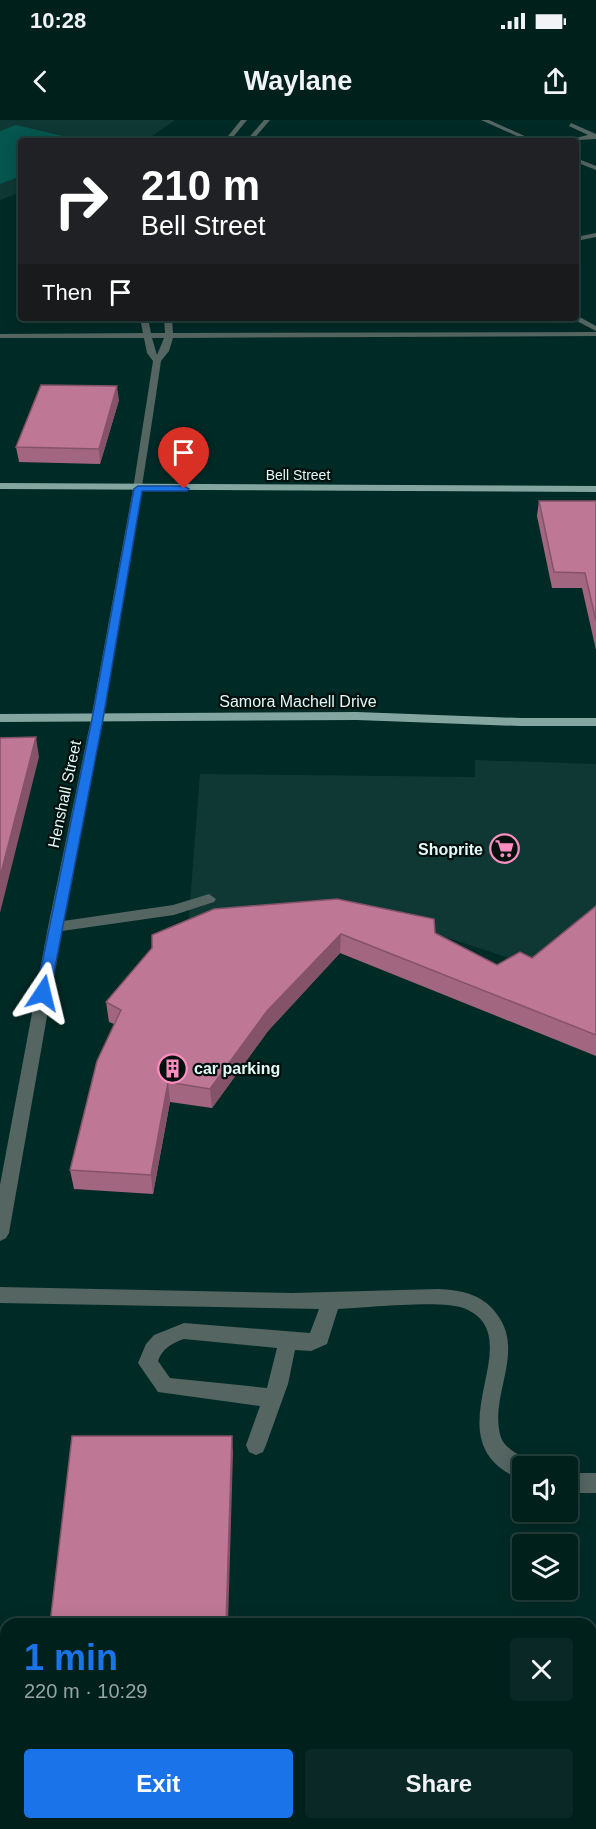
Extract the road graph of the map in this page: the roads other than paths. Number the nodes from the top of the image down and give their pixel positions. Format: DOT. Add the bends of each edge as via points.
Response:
graph roads {
  1 [pos="244,120"];
  2 [pos="267,120"];
  3 [pos="484,120"];
  4 [pos="572,125"];
  5 [pos="596,137"];
  6 [pos="229,138"];
  7 [pos="252,138"];
  8 [pos="526,138"];
  9 [pos="579,139"];
  10 [pos="596,160"];
  11 [pos="579,161"];
  12 [pos="596,168"];
  13 [pos="596,235"];
  14 [pos="579,238"];
  15 [pos="579,319"];
  16 [pos="145,321"];
  17 [pos="168,321"];
  18 [pos="596,329"];
  19 [pos="596,334"];
  20 [pos="0,336"];
  21 [pos="149,336"];
  22 [pos="170,336"];
  23 [pos="157,361"];
  24 [pos="0,486"];
  25 [pos="138,489"];
  26 [pos="596,489"];
  27 [pos="0,718"];
  28 [pos="98,719"];
  29 [pos="596,722"];
  30 [pos="209,899"];
  31 [pos="55,927"];
  32 [pos="5,1171"];
  33 [pos="0,1233"];
  34 [pos="0,1295"];
  35 [pos="331,1301"];
  36 [pos="288,1341"];
  37 [pos="273,1398"];
  38 [pos="256,1445"];
  39 [pos="512,1463"];
  40 [pos="578,1483"];
  41 [pos="596,1483"];
  1 -- 6 [label="street"];
  2 -- 7 [label="street"];
  3 -- 8 [label="street"];
  4 -- 5 [label="street"];
  5 -- 9 [label="street"];
  10 -- 11 [label="street"];
  11 -- 12 [label="street"];
  13 -- 14 [label="street"];
  15 -- 18 [label="street"];
  16 -- 21 [label="street, Henshall Street"];
  17 -- 22 [label="street"];
  19 -- 22 [label="street"];
  20 -- 21 [label="street"];
  21 -- 22 [label="street"];
  21 -- 23 [label="street, Henshall Street" via="151,353"];
  22 -- 23 [label="street, Henshall Street" via="166,351"];
  23 -- 25 [label="street, Henshall Street"];
  24 -- 25 [label="main road, Bell Street"];
  25 -- 26 [label="main road, Bell Street"];
  25 -- 28 [label="street, Henshall Street"];
  27 -- 28 [label="main road, Samora Machell Drive"];
  28 -- 29 [label="main road, Samora Machell Drive" via="357,716"];
  28 -- 31 [label="street, Henshall Street"];
  30 -- 31 [label="street" via="174,910"];
  31 -- 32 [label="street, Henshall Street"];
  32 -- 33 [label="street, Henshall Street"];
  34 -- 35 [label="street"];
  35 -- 36 [label="street" via="320,1338 311,1342"];
  35 -- 39 [label="street" via="459,1298 481,1310 498,1332 500,1353 488,1429 493,1449"];
  36 -- 37 [label="street"];
  36 -- 37 [label="street" via="184,1331 158,1342 148,1363 165,1386"];
  37 -- 38 [label="street"];
  40 -- 41 [label="street"];
}
